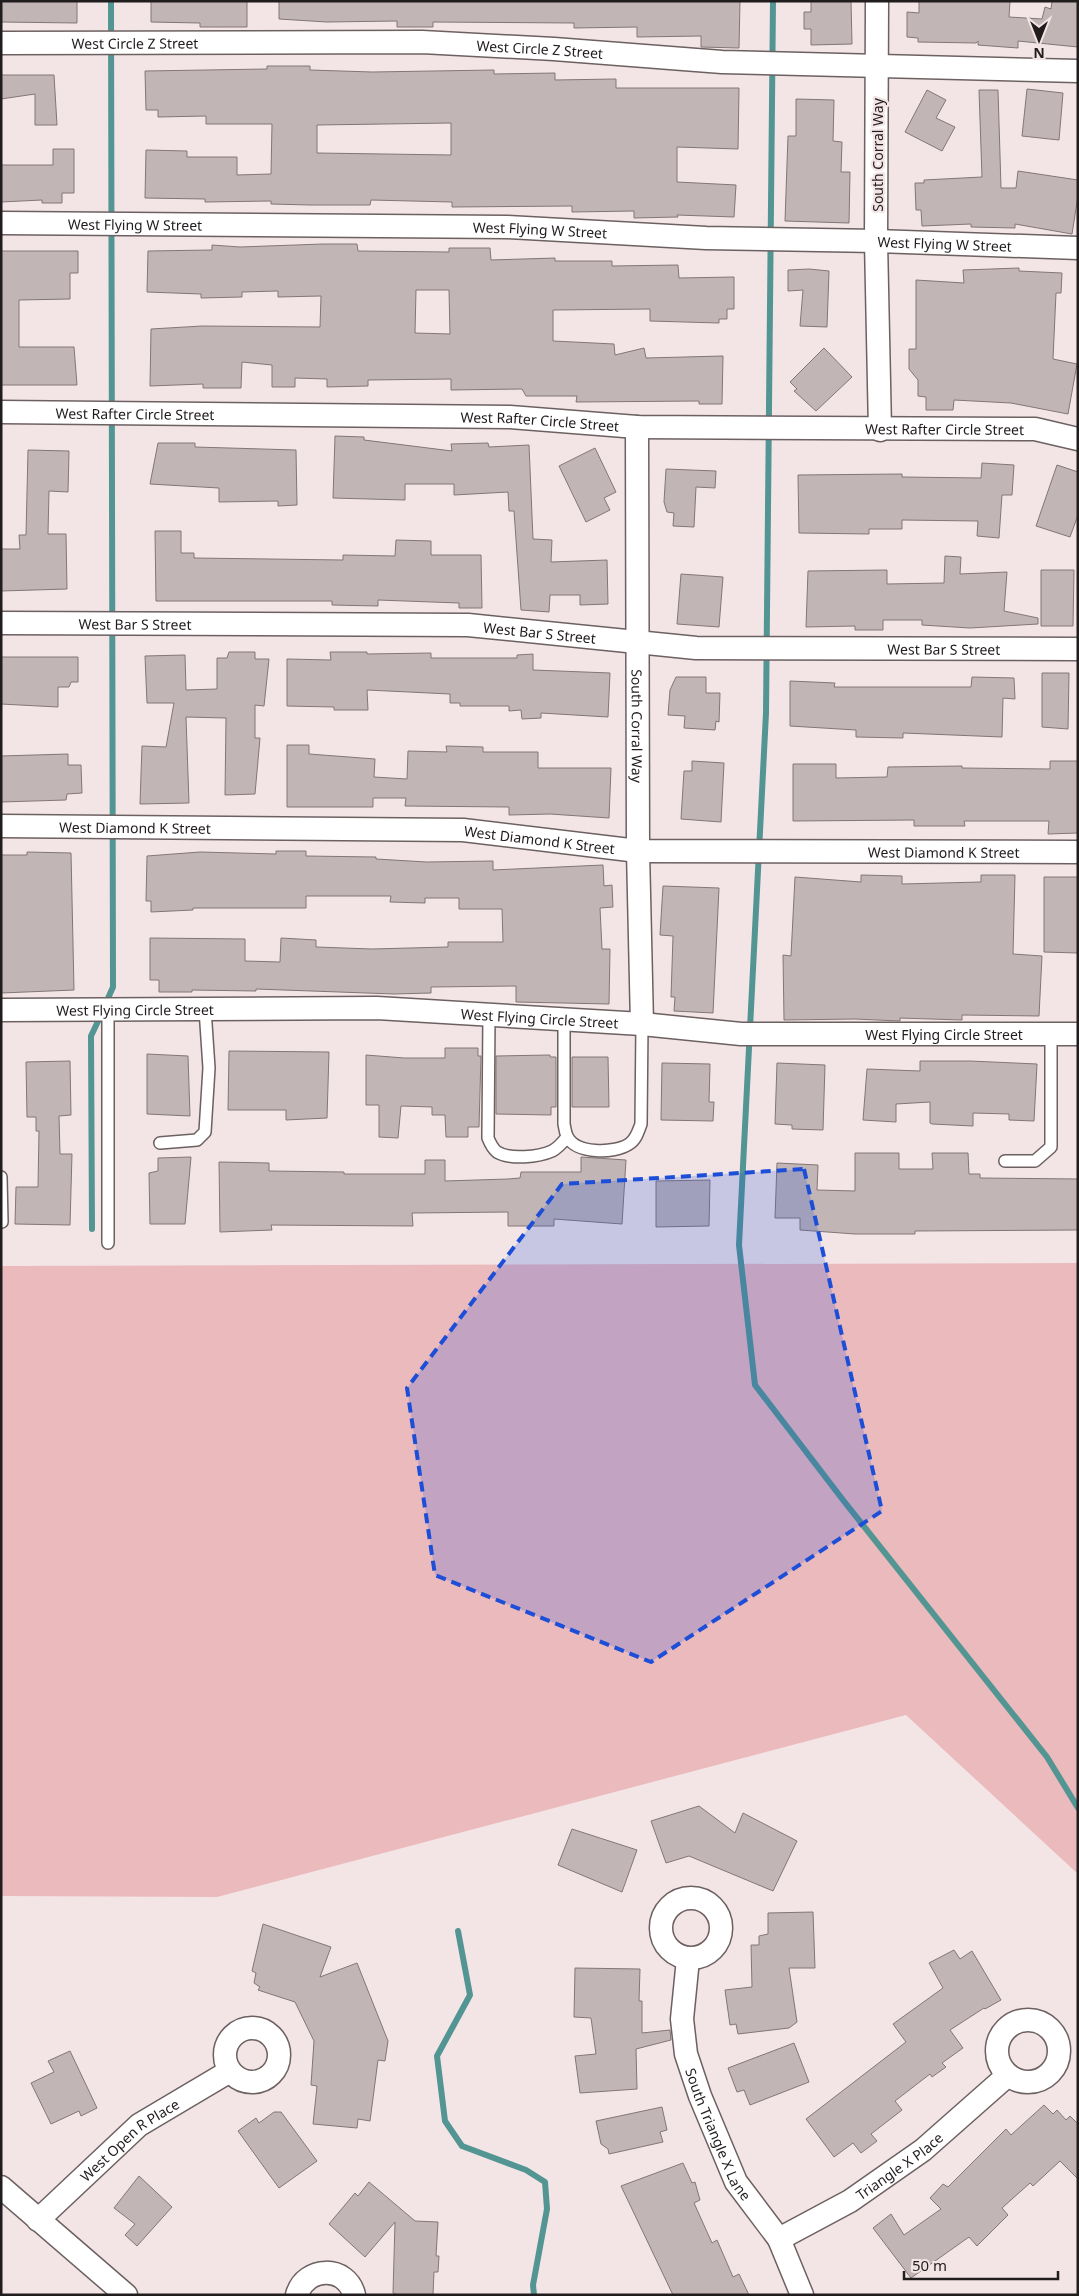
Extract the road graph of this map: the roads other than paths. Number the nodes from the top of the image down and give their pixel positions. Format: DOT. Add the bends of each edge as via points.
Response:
graph roads {
  1 [pos="877,1"];
  2 [pos="1,43"];
  3 [pos="877,65"];
  4 [pos="1078,71"];
  5 [pos="1,223"];
  6 [pos="876,241"];
  7 [pos="1078,248"];
  8 [pos="1,412"];
  9 [pos="637,427"];
  10 [pos="880,430"];
  11 [pos="1078,439"];
  12 [pos="1,623"];
  13 [pos="636,642"];
  14 [pos="1078,649"];
  15 [pos="1,826"];
  16 [pos="638,851"];
  17 [pos="1078,852"];
  18 [pos="205,1009"];
  19 [pos="1,1010"];
  20 [pos="108,1011"];
  21 [pos="489,1015"];
  22 [pos="564,1020"];
  23 [pos="642,1024"];
  24 [pos="1051,1034"];
  25 [pos="1078,1034"];
  26 [pos="567,1137"];
  27 [pos="160,1143"];
  28 [pos="1005,1161"];
  29 [pos="1,1177"];
  30 [pos="2,1222"];
  31 [pos="108,1244"];
  32 [pos="688,1959"];
  33 [pos="230,2071"];
  34 [pos="1008,2075"];
  35 [pos="1,2187"];
  36 [pos="38,2220"];
  37 [pos="779,2239"];
  38 [pos="126,2295"];
  39 [pos="297,2295"];
  40 [pos="354,2295"];
  41 [pos="802,2295"];
  1 -- 3 [label="street, South Corral Way"];
  2 -- 3 [label="street, West Circle Z Street" via="422,42 722,62"];
  3 -- 4 [label="street, West Circle Z Street"];
  3 -- 6 [label="street, South Corral Way"];
  5 -- 6 [label="street, West Flying W Street" via="507,227 706,238"];
  6 -- 7 [label="street, West Flying W Street"];
  6 -- 10 [label="street, South Corral Way"];
  8 -- 9 [label="street, West Rafter Circle Street" via="510,417"];
  9 -- 10 [label="street, West Rafter Circle Street"];
  9 -- 13 [label="street, South Corral Way"];
  10 -- 11 [label="street, West Rafter Circle Street" via="1035,429"];
  12 -- 13 [label="street, West Bar S Street" via="468,625"];
  13 -- 14 [label="street, West Bar S Street" via="696,648"];
  13 -- 16 [label="street, South Corral Way"];
  15 -- 16 [label="street, West Diamond K Street" via="463,830"];
  16 -- 17 [label="street, West Diamond K Street"];
  16 -- 23 [label="street, South Corral Way"];
  18 -- 20 [label="street, West Flying Circle Street"];
  18 -- 21 [label="street, West Flying Circle Street" via="378,1008"];
  18 -- 27 [label="lane" via="209,1068 205,1132 197,1140"];
  19 -- 20 [label="street, West Flying Circle Street"];
  20 -- 31 [label="lane"];
  21 -- 22 [label="street, West Flying Circle Street"];
  21 -- 26 [label="lane" via="488,1138 492,1147 506,1155 542,1154 554,1150"];
  22 -- 23 [label="street, West Flying Circle Street"];
  22 -- 26 [label="lane" via="564,1124"];
  23 -- 24 [label="street, West Flying Circle Street" via="741,1034"];
  23 -- 26 [label="lane" via="641,1117 637,1135 630,1144 619,1149 594,1150 579,1147"];
  24 -- 25 [label="street, West Flying Circle Street"];
  24 -- 28 [label="lane" via="1051,1147 1035,1161"];
  29 -- 30 [label="lane"];
  32 -- 37 [label="street, South Triangle X Lane" via="682,2019 686,2054 697,2088 736,2182"];
  33 -- 36 [label="street, West Open R Place" via="138,2125"];
  34 -- 37 [label="street, Triangle X Place" via="923,2150 850,2201"];
  35 -- 36 [label="street"];
  36 -- 38 [label="street"];
  37 -- 41 [label="street, South Triangle X Lane"];
  39 -- 40 [label="street" via="304,2281 311,2276 330,2272 348,2282"];
}
